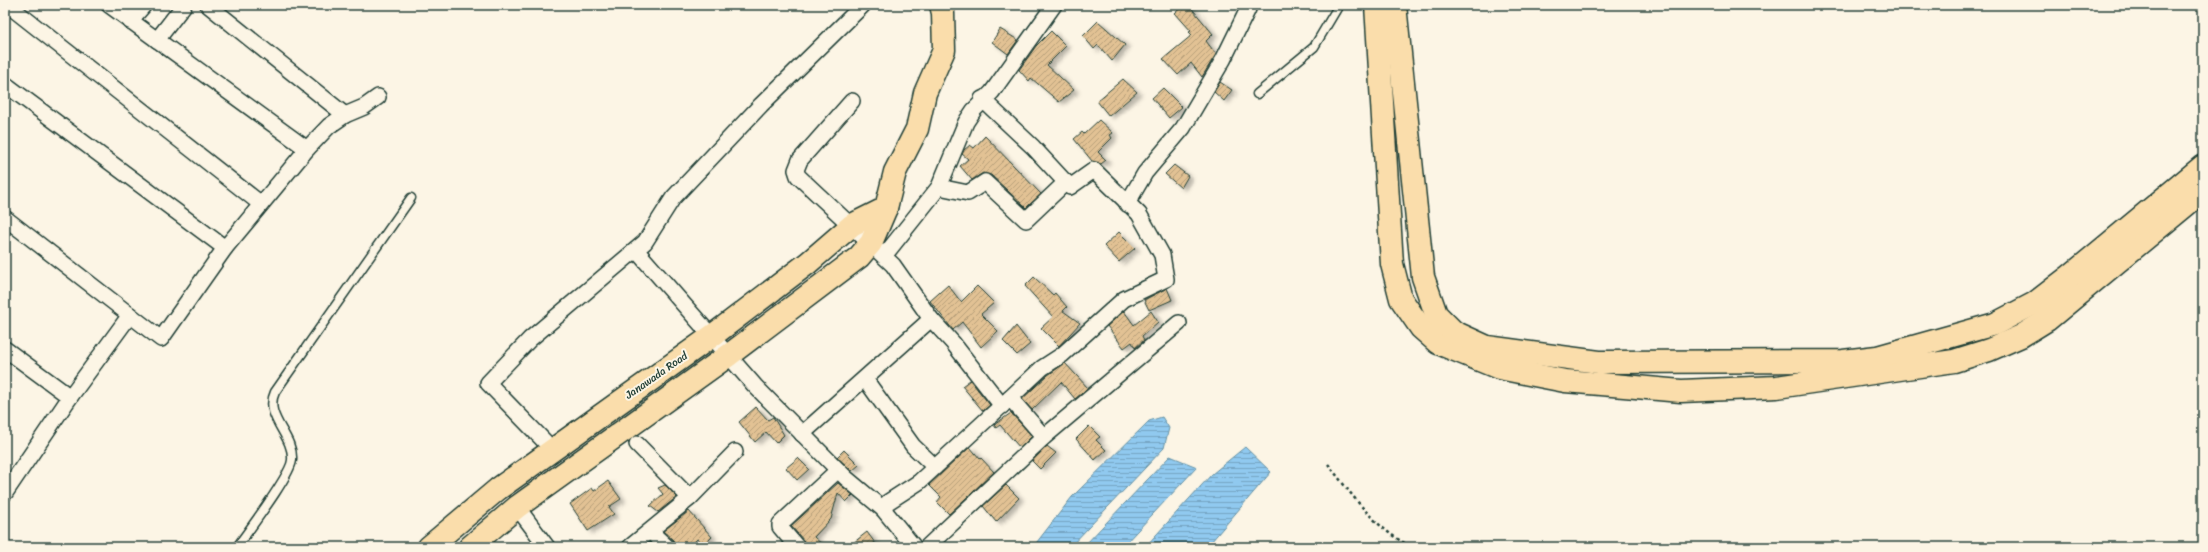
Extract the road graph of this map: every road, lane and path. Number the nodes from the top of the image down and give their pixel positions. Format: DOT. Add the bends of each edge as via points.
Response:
graph roads {
  1 [pos="8,5"];
  2 [pos="109,5"];
  3 [pos="144,5"];
  4 [pos="184,5"];
  5 [pos="208,5"];
  6 [pos="863,5"];
  7 [pos="941,5"];
  8 [pos="1054,5"];
  9 [pos="1246,5"];
  10 [pos="1339,5"];
  11 [pos="1376,5"];
  12 [pos="1395,5"];
  13 [pos="130,20"];
  14 [pos="157,40"];
  15 [pos="5,84"];
  16 [pos="1258,94"];
  17 [pos="378,97"];
  18 [pos="982,99"];
  19 [pos="852,101"];
  20 [pos="345,115"];
  21 [pos="307,149"];
  22 [pos="2203,166"];
  23 [pos="1066,182"];
  24 [pos="939,187"];
  25 [pos="2203,191"];
  26 [pos="411,198"];
  27 [pos="261,204"];
  28 [pos="1127,204"];
  29 [pos="886,208"];
  30 [pos="5,218"];
  31 [pos="852,225"];
  32 [pos="225,248"];
  33 [pos="636,250"];
  34 [pos="877,250"];
  35 [pos="130,315"];
  36 [pos="931,319"];
  37 [pos="1179,323"];
  38 [pos="712,336"];
  39 [pos="5,349"];
  40 [pos="729,355"];
  41 [pos="1568,358"];
  42 [pos="865,379"];
  43 [pos="1565,381"];
  44 [pos="70,397"];
  45 [pos="1006,402"];
  46 [pos="802,434"];
  47 [pos="1044,437"];
  48 [pos="637,444"];
  49 [pos="552,449"];
  50 [pos="735,452"];
  51 [pos="1328,464"];
  52 [pos="936,466"];
  53 [pos="838,470"];
  54 [pos="5,493"];
  55 [pos="690,498"];
  56 [pos="517,507"];
  57 [pos="883,509"];
  58 [pos="651,532"];
  59 [pos="237,547"];
  60 [pos="429,547"];
  61 [pos="470,547"];
  62 [pos="546,547"];
  63 [pos="630,547"];
  64 [pos="667,547"];
  65 [pos="797,547"];
  66 [pos="914,547"];
  67 [pos="927,547"];
  68 [pos="1412,547"];
  1 -- 27 [label="street"];
  2 -- 13 [label="street"];
  3 -- 13 [label="street"];
  4 -- 14 [label="street"];
  5 -- 20 [label="street"];
  6 -- 33 [label="street" via="761,105 673,198 645,242"];
  7 -- 29 [label="main road" via="944,50 924,93 917,129 896,172"];
  8 -- 18 [label="street" via="992,92"];
  9 -- 28 [label="street" via="1248,9 1223,60 1183,128 1145,173"];
  10 -- 16 [label="lane" via="1314,47"];
  11 -- 43 [label="main road" via="1392,264 1401,299 1421,328 1438,343 1499,368"];
  12 -- 41 [label="main road" via="1423,277 1436,314 1454,332 1487,347"];
  13 -- 14 [label="street"];
  14 -- 21 [label="street"];
  15 -- 32 [label="street"];
  17 -- 20 [label="street" via="364,107"];
  18 -- 23 [label="street"];
  18 -- 24 [label="street" via="966,122"];
  19 -- 31 [label="street" via="800,160 796,170 798,176"];
  20 -- 21 [label="street" via="329,126"];
  21 -- 27 [label="street"];
  22 -- 41 [label="main road" via="2064,281 2035,303 1995,324 1877,357 1843,361 1599,362"];
  23 -- 24 [label="street" via="1026,220 985,182 968,193"];
  23 -- 28 [label="street" via="1070,187 1094,170"];
  24 -- 34 [label="street"];
  25 -- 43 [label="main road" via="2047,320 1995,348 1954,361 1777,388 1681,390"];
  26 -- 59 [label="lane" via="275,392 271,401 272,410 292,449 291,468"];
  27 -- 32 [label="street"];
  28 -- 45 [label="street" via="1139,214 1162,255 1166,279 1124,299"];
  29 -- 31 [label="main road, Janawada Road"];
  29 -- 34 [label="main road"];
  30 -- 35 [label="street"];
  31 -- 34 [label="street"];
  31 -- 38 [label="main road, Janawada Road" via="808,263"];
  32 -- 35 [label="street" via="161,338"];
  33 -- 38 [label="street"];
  33 -- 49 [label="street" via="530,339 488,383"];
  34 -- 36 [label="street" via="893,265"];
  34 -- 40 [label="main road" via="859,258"];
  35 -- 44 [label="street"];
  36 -- 42 [label="street"];
  36 -- 45 [label="street"];
  37 -- 47 [label="street"];
  38 -- 40 [label="street"];
  38 -- 49 [label="main road, Janawada Road"];
  39 -- 44 [label="street"];
  40 -- 46 [label="street"];
  40 -- 56 [label="main road"];
  41 -- 43 [label="main road"];
  42 -- 46 [label="street"];
  42 -- 52 [label="street" via="913,446"];
  44 -- 54 [label="street"];
  45 -- 47 [label="street"];
  45 -- 52 [label="street"];
  46 -- 53 [label="street"];
  47 -- 67 [label="street"];
  48 -- 55 [label="street"];
  49 -- 60 [label="main road, Janawada Road" via="498,488"];
  50 -- 55 [label="street"];
  51 -- 68 [label="path" via="1371,517"];
  52 -- 57 [label="street" via="919,482 888,502"];
  53 -- 57 [label="street"];
  53 -- 65 [label="street" via="780,524"];
  55 -- 58 [label="street"];
  56 -- 61 [label="main road"];
  56 -- 62 [label="street"];
  57 -- 66 [label="street"];
  58 -- 63 [label="street"];
  58 -- 64 [label="street"];
}
